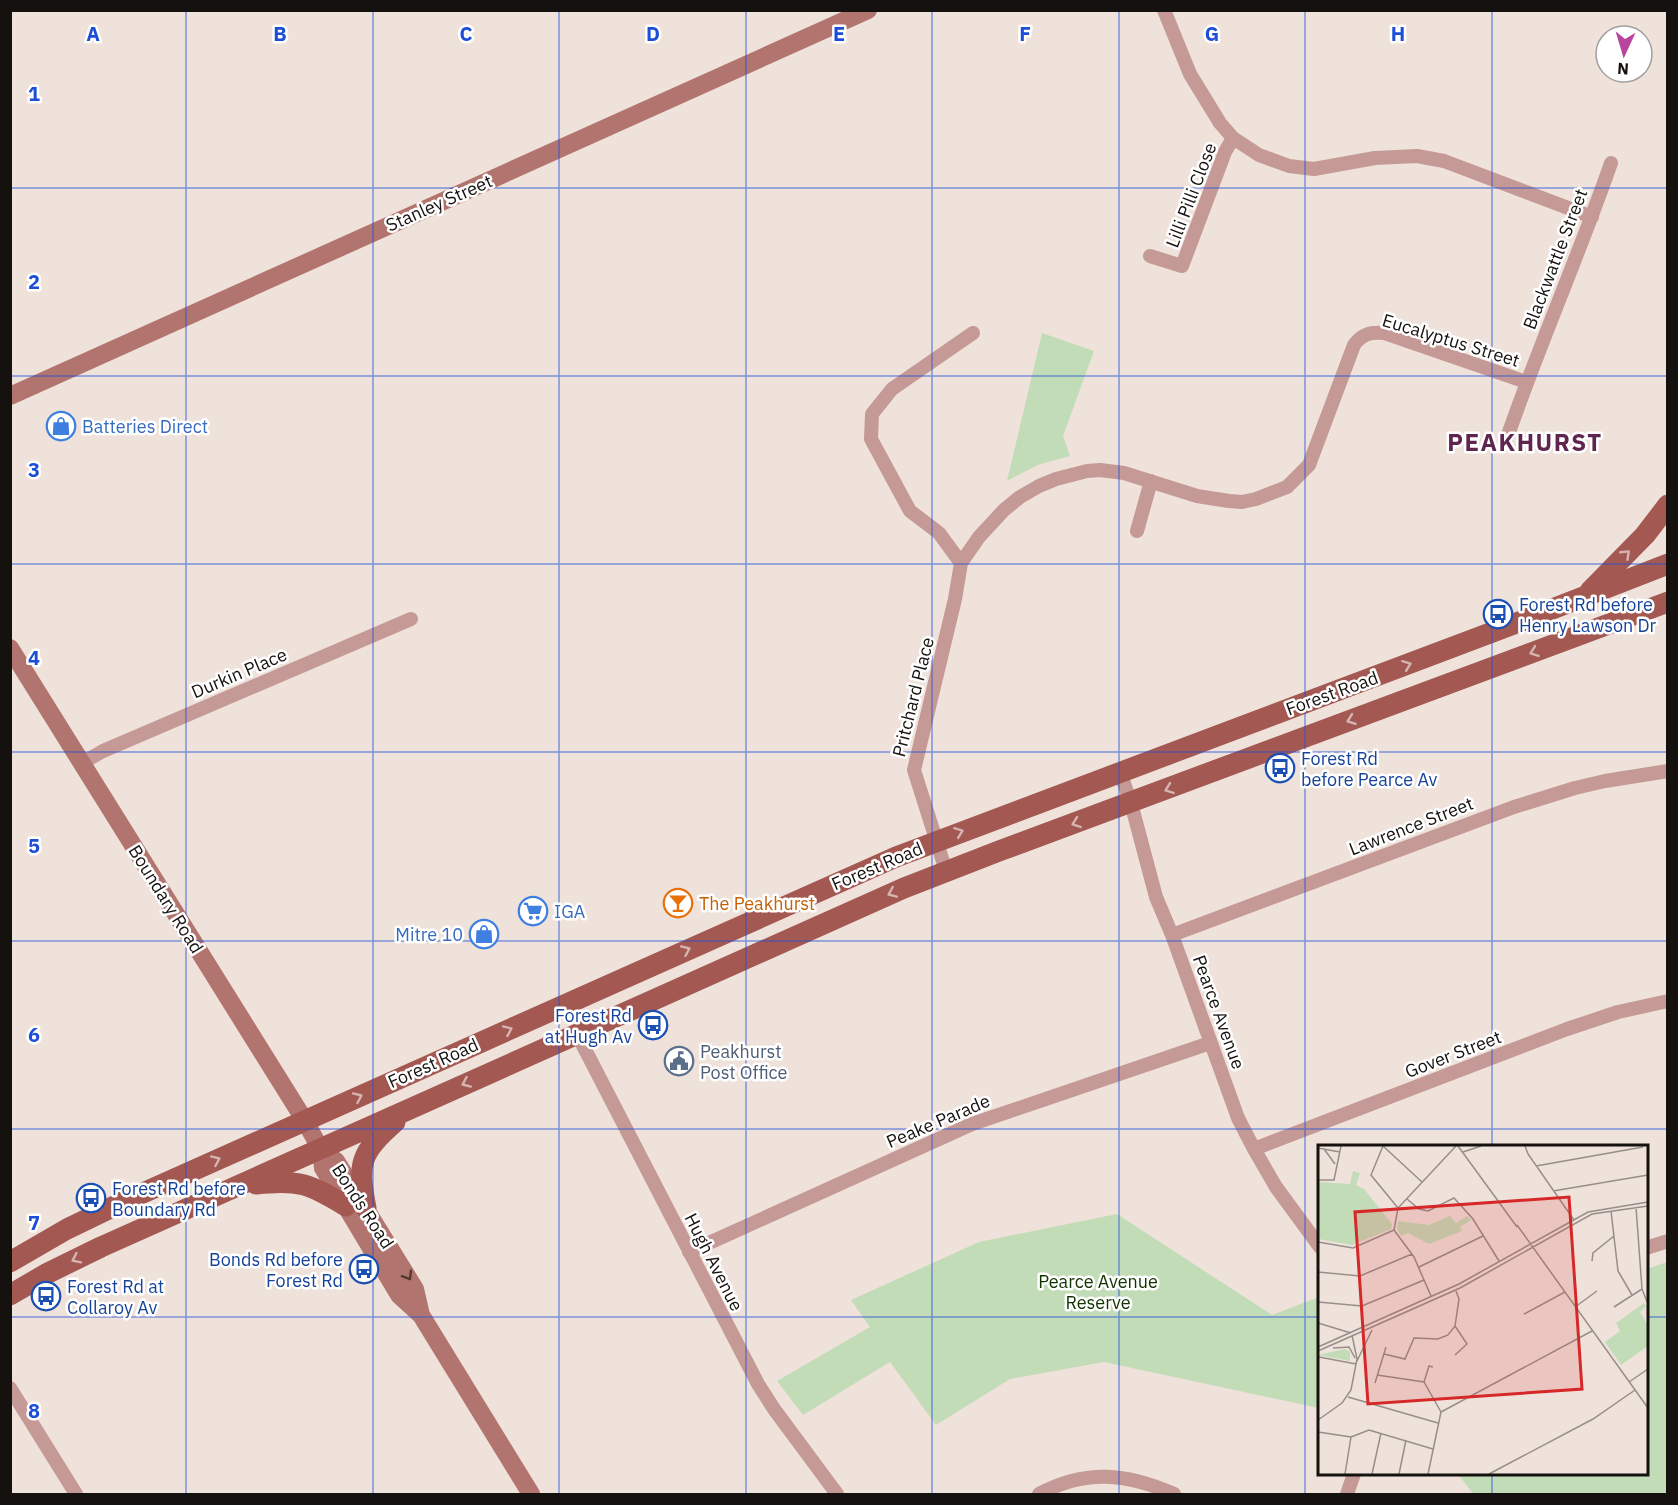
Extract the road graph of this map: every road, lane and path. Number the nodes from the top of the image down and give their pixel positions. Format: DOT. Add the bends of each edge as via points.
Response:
graph roads {
  1 [pos="868,10"];
  2 [pos="1164,10"];
  3 [pos="1233,138"];
  4 [pos="1611,163"];
  5 [pos="1592,217"];
  6 [pos="1150,256"];
  7 [pos="972,333"];
  8 [pos="1526,382"];
  9 [pos="10,396"];
  10 [pos="1508,435"];
  11 [pos="1309,465"];
  12 [pos="1151,480"];
  13 [pos="1668,505"];
  14 [pos="1137,531"];
  15 [pos="961,563"];
  16 [pos="1668,564"];
  17 [pos="1585,596"];
  18 [pos="1668,602"];
  19 [pos="1668,611"];
  20 [pos="1627,617"];
  21 [pos="411,619"];
  22 [pos="10,648"];
  23 [pos="82,763"];
  24 [pos="1668,771"];
  25 [pos="1120,772"];
  26 [pos="1131,802"];
  27 [pos="935,841"];
  28 [pos="946,871"];
  29 [pos="1172,935"];
  30 [pos="1668,1001"];
  31 [pos="578,1034"];
  32 [pos="1210,1043"];
  33 [pos="411,1108"];
  34 [pos="305,1121"];
  35 [pos="1254,1149"];
  36 [pos="321,1150"];
  37 [pos="238,1186"];
  38 [pos="356,1207"];
  39 [pos="1668,1241"];
  40 [pos="1318,1244"];
  41 [pos="1648,1248"];
  42 [pos="689,1252"];
  43 [pos="10,1262"];
  44 [pos="10,1295"];
  45 [pos="10,1388"];
  46 [pos="1353,1475"];
  47 [pos="76,1494"];
  48 [pos="531,1494"];
  49 [pos="837,1494"];
  50 [pos="1039,1494"];
  51 [pos="1174,1494"];
  52 [pos="1347,1494"];
  1 -- 9 [label="main road, Stanley Street"];
  2 -- 3 [label="street" via="1190,74"];
  3 -- 5 [label="street" via="1259,155 1289,166 1314,169 1375,158 1417,156 1444,161"];
  3 -- 6 [label="street, Lilli Pilli Close" via="1182,267"];
  4 -- 5 [label="street, Blackwattle Street"];
  5 -- 8 [label="street, Blackwattle Street"];
  7 -- 15 [label="street" via="891,389 872,414 871,439 910,511 939,533"];
  8 -- 10 [label="street, Blackwattle Street"];
  8 -- 11 [label="street, Eucalyptus Street" via="1384,333 1366,334 1354,345"];
  11 -- 12 [label="street, Pritchard Place" via="1287,488 1242,501 1214,500"];
  12 -- 14 [label="street"];
  12 -- 15 [label="street, Pritchard Place" via="1100,470 1039,486 991,523"];
  17 -- 13 [label="main road, one-way" via="1645,535"];
  15 -- 27 [label="street, Pritchard Place" via="914,770"];
  16 -- 17 [label="main road, Forest Road"];
  25 -- 17 [label="main road, Forest Road, one-way"];
  18 -- 20 [label="main road, Forest Road"];
  19 -- 20 [label="main road"];
  20 -- 26 [label="main road, Forest Road, one-way"];
  21 -- 23 [label="street, Durkin Place"];
  22 -- 23 [label="main road, Boundary Road"];
  23 -- 34 [label="main road, Boundary Road"];
  24 -- 29 [label="street, Lawrence Street" via="1595,783 1514,807"];
  25 -- 26 [label="street, Pearce Avenue"];
  27 -- 25 [label="main road, Forest Road, one-way"];
  26 -- 28 [label="main road, Forest Road, one-way"];
  26 -- 29 [label="street, Pearce Avenue" via="1156,897"];
  27 -- 28 [label="street, Pritchard Place"];
  34 -- 27 [label="main road, Forest Road, one-way"];
  28 -- 31 [label="main road, Forest Road, one-way"];
  29 -- 32 [label="street, Pearce Avenue"];
  30 -- 35 [label="street, Gover Street" via="1576,1026"];
  31 -- 33 [label="main road, Forest Road, one-way"];
  31 -- 42 [label="street, Hugh Avenue"];
  32 -- 35 [label="street, Pearce Avenue"];
  32 -- 42 [label="street, Peake Parade" via="972,1124"];
  33 -- 36 [label="main road, Forest Road"];
  33 -- 38 [label="main road" via="367,1150"];
  34 -- 36 [label="main road, Boundary Road"];
  43 -- 34 [label="main road, Forest Road, one-way" via="95,1215"];
  35 -- 40 [label="street, Pearce Avenue"];
  36 -- 37 [label="main road, Forest Road"];
  36 -- 38 [label="main road, Bonds Road" via="323,1168"];
  37 -- 38 [label="main road" via="297,1183"];
  37 -- 44 [label="main road, Forest Road, one-way" via="92,1251"];
  38 -- 48 [label="main road, Bonds Road" via="399,1295 421,1315"];
  39 -- 41 [label="street"];
  42 -- 49 [label="street, Hugh Avenue" via="758,1384"];
  45 -- 47 [label="street"];
  46 -- 52 [label="street"];
  50 -- 51 [label="street" via="1071,1482 1104,1477 1138,1481"];
}
